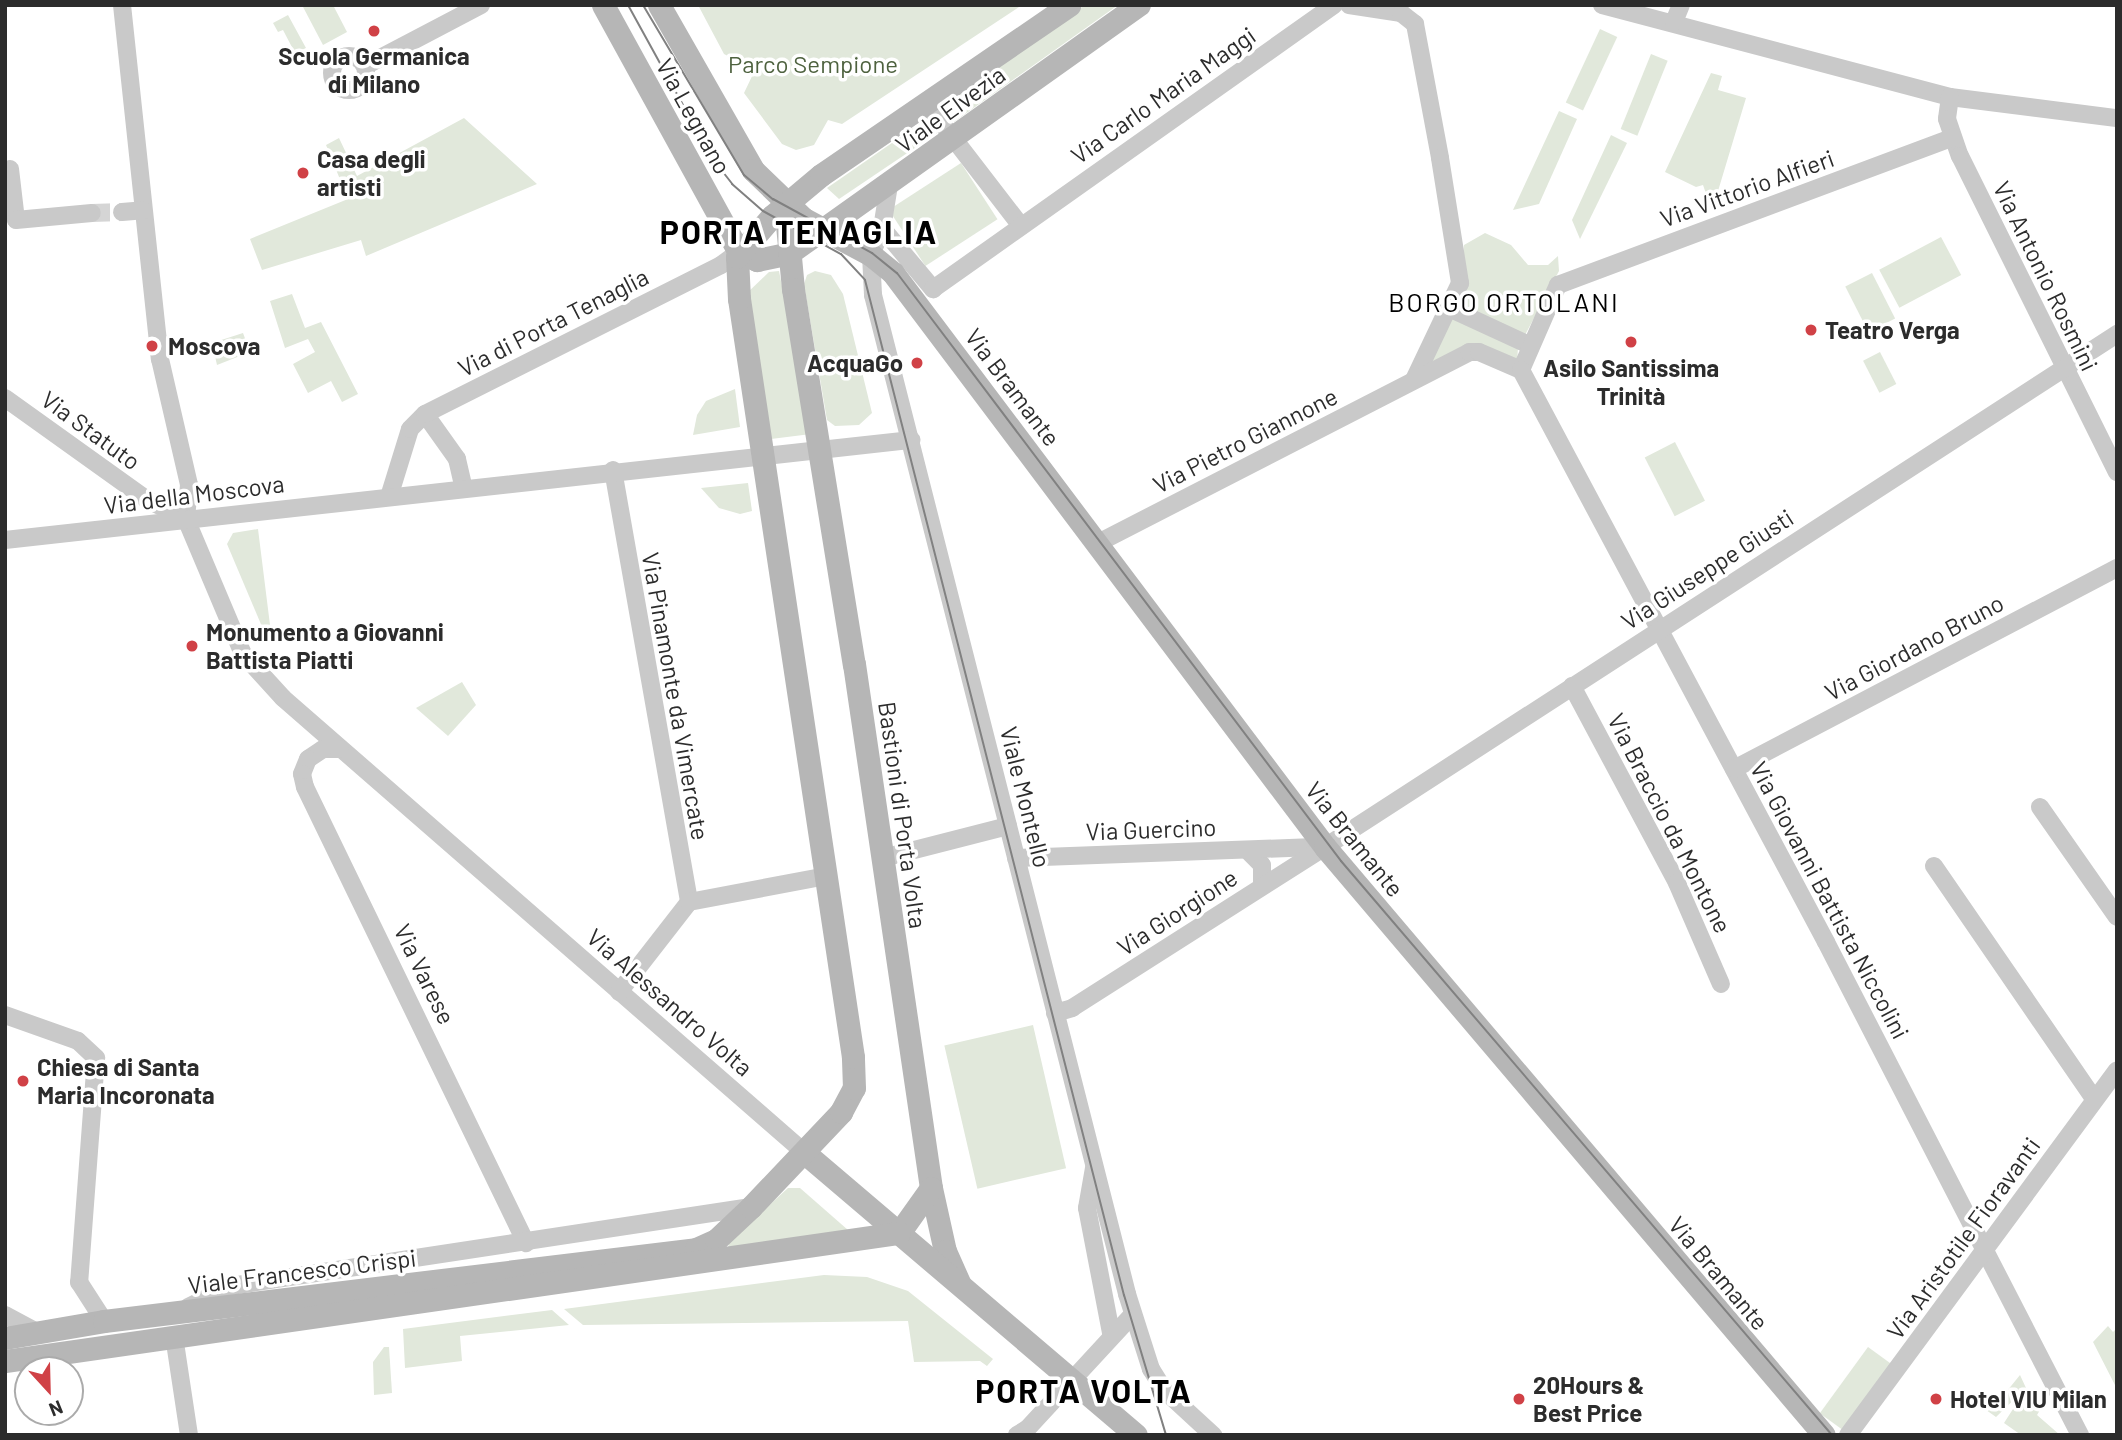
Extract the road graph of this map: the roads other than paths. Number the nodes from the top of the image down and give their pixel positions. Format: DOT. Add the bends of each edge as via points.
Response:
graph roads {
  1 [pos="122,5"];
  2 [pos="481,5"];
  3 [pos="603,5"];
  4 [pos="659,5"];
  5 [pos="1069,5"];
  6 [pos="1139,5"];
  7 [pos="1334,5"];
  8 [pos="1349,5"];
  9 [pos="1602,5"];
  10 [pos="1407,9"];
  11 [pos="1677,14"];
  12 [pos="365,65"];
  13 [pos="1950,97"];
  14 [pos="927,104"];
  15 [pos="2117,118"];
  16 [pos="1952,138"];
  17 [pos="954,139"];
  18 [pos="10,169"];
  19 [pos="889,185"];
  20 [pos="785,203"];
  21 [pos="143,210"];
  22 [pos="122,212"];
  23 [pos="92,214"];
  24 [pos="1021,226"];
  25 [pos="882,228"];
  26 [pos="823,230"];
  27 [pos="739,252"];
  28 [pos="789,253"];
  29 [pos="871,256"];
  30 [pos="1448,308"];
  31 [pos="2117,334"];
  32 [pos="1528,345"];
  33 [pos="2064,369"];
  34 [pos="1521,370"];
  35 [pos="1414,380"];
  36 [pos="5,398"];
  37 [pos="425,414"];
  38 [pos="911,440"];
  39 [pos="819,449"];
  40 [pos="764,455"];
  41 [pos="613,470"];
  42 [pos="2117,472"];
  43 [pos="463,486"];
  44 [pos="389,497"];
  45 [pos="186,519"];
  46 [pos="5,540"];
  47 [pos="1098,543"];
  48 [pos="2117,568"];
  49 [pos="1660,629"];
  50 [pos="1572,686"];
  51 [pos="340,749"];
  52 [pos="1734,769"];
  53 [pos="2040,807"];
  54 [pos="1008,825"];
  55 [pos="1325,847"];
  56 [pos="1247,850"];
  57 [pos="883,858"];
  58 [pos="1016,858"];
  59 [pos="1934,866"];
  60 [pos="827,876"];
  61 [pos="1262,886"];
  62 [pos="689,902"];
  63 [pos="2117,917"];
  64 [pos="1720,984"];
  65 [pos="619,992"];
  66 [pos="1055,1013"];
  67 [pos="5,1015"];
  68 [pos="2117,1070"];
  69 [pos="2094,1099"];
  70 [pos="806,1153"];
  71 [pos="1095,1165"];
  72 [pos="931,1188"];
  73 [pos="751,1207"];
  74 [pos="899,1233"];
  75 [pos="526,1243"];
  76 [pos="1985,1252"];
  77 [pos="959,1283"];
  78 [pos="177,1312"];
  79 [pos="1133,1314"];
  80 [pos="5,1315"];
  81 [pos="104,1321"];
  82 [pos="39,1333"];
  83 [pos="1111,1333"];
  84 [pos="174,1336"];
  85 [pos="5,1338"];
  86 [pos="5,1361"];
  87 [pos="1071,1380"];
  88 [pos="1129,1432"];
  89 [pos="189,1435"];
  90 [pos="1017,1435"];
  91 [pos="1213,1435"];
  92 [pos="1824,1435"];
  93 [pos="1848,1435"];
  94 [pos="2080,1435"];
  1 -- 21 [label="street"];
  2 -- 12 [label="street"];
  3 -- 27 [label="main road, Via Legnano"];
  4 -- 20 [label="main road, Via Legnano" via="743,155"];
  5 -- 14 [label="main road, Viale Elvezia"];
  6 -- 17 [label="main road, Viale Elvezia"];
  7 -- 24 [label="street, Via Carlo Maria Maggi"];
  8 -- 10 [label="street"];
  9 -- 11 [label="street"];
  10 -- 30 [label="street" via="1418,30 1460,283"];
  11 -- 13 [label="street"];
  13 -- 15 [label="street"];
  13 -- 16 [label="street" via="1947,119"];
  14 -- 17 [label="street"];
  14 -- 20 [label="main road, Viale Elvezia"];
  16 -- 32 [label="street, Via Vittorio Alfieri" via="1558,285"];
  16 -- 33 [label="street, Via Antonio Rosmini"];
  17 -- 19 [label="main road, Viale Elvezia"];
  17 -- 24 [label="street"];
  18 -- 23 [label="street" via="16,220"];
  19 -- 25 [label="street"];
  19 -- 26 [label="main road, Viale Elvezia"];
  20 -- 26 [label="main road, Via Legnano"];
  20 -- 27 [label="main road, Viale Elvezia"];
  20 -- 28 [label="main road, Bastioni di Porta Volta"];
  21 -- 22 [label="street"];
  21 -- 45 [label="street" via="160,359 189,485"];
  24 -- 25 [label="street, Via Carlo Maria Maggi" via="933,289"];
  25 -- 29 [label="street"];
  26 -- 28 [label="main road, Viale Elvezia"];
  26 -- 29 [label="main road, Via Legnano"];
  27 -- 28 [label="main road" via="757,260"];
  27 -- 37 [label="street, Via di Porta Tenaglia"];
  27 -- 40 [label="main road" via="739,299"];
  28 -- 39 [label="main road, Bastioni di Porta Volta"];
  29 -- 38 [label="street, Viale Montello" via="873,295"];
  29 -- 47 [label="main road, Via Bramante" via="893,273"];
  30 -- 32 [label="street"];
  30 -- 35 [label="street"];
  31 -- 33 [label="street, Via Giuseppe Giusti"];
  32 -- 34 [label="street"];
  33 -- 42 [label="street, Via Antonio Rosmini"];
  33 -- 49 [label="street, Via Giuseppe Giusti"];
  34 -- 35 [label="street, Via Pietro Giannone" via="1475,350"];
  34 -- 49 [label="street, Via Giovanni Battista Niccolini"];
  35 -- 47 [label="street, Via Pietro Giannone"];
  36 -- 45 [label="street, Via Statuto" via="146,499"];
  37 -- 43 [label="street" via="457,458"];
  37 -- 44 [label="street" via="410,429"];
  38 -- 39 [label="street, Via della Moscova"];
  38 -- 54 [label="street, Viale Montello"];
  39 -- 40 [label="street, Via della Moscova"];
  39 -- 57 [label="main road, Bastioni di Porta Volta"];
  40 -- 41 [label="street, Via della Moscova"];
  40 -- 60 [label="main road"];
  41 -- 43 [label="street, Via della Moscova"];
  41 -- 62 [label="street, Via Pinamonte da Vimercate"];
  43 -- 44 [label="street, Via della Moscova"];
  44 -- 45 [label="street, Via della Moscova"];
  45 -- 46 [label="street, Via della Moscova"];
  45 -- 51 [label="street, Via Alessandro Volta" via="243,654"];
  47 -- 55 [label="main road, Via Bramante"];
  48 -- 52 [label="street, Via Giordano Bruno"];
  49 -- 50 [label="street, Via Giuseppe Giusti"];
  49 -- 52 [label="street, Via Giovanni Battista Niccolini"];
  50 -- 55 [label="street, Via Giuseppe Giusti"];
  50 -- 64 [label="street, Via Braccio da Montone" via="1677,883"];
  51 -- 65 [label="street, Via Alessandro Volta"];
  51 -- 75 [label="street, Via Varese" via="312,754 302,780"];
  52 -- 76 [label="street, Via Giovanni Battista Niccolini"];
  53 -- 63 [label="street"];
  54 -- 57 [label="street"];
  54 -- 58 [label="street, Viale Montello"];
  55 -- 56 [label="street, Via Guercino"];
  55 -- 61 [label="street, Via Giorgione"];
  55 -- 92 [label="main road, Via Bramante"];
  56 -- 58 [label="street, Via Guercino"];
  56 -- 61 [label="street, Via Guercino" via="1262,865"];
  57 -- 72 [label="main road, Bastioni di Porta Volta"];
  58 -- 66 [label="street, Viale Montello"];
  59 -- 69 [label="street"];
  60 -- 62 [label="street"];
  60 -- 70 [label="main road" via="854,1088 841,1112"];
  61 -- 66 [label="street, Via Giorgione" via="1072,1008"];
  62 -- 65 [label="street"];
  65 -- 70 [label="street, Via Alessandro Volta"];
  66 -- 71 [label="street, Viale Montello"];
  67 -- 81 [label="street" via="78,1041 96,1058 79,1282"];
  68 -- 69 [label="street, Via Aristotile Fioravanti"];
  69 -- 76 [label="street, Via Aristotile Fioravanti"];
  70 -- 73 [label="main road, Viale Francesco Crispi"];
  70 -- 74 [label="main road, Via Alessandro Volta"];
  71 -- 79 [label="street, Viale Montello"];
  71 -- 83 [label="street, Viale Montello" via="1087,1208"];
  72 -- 74 [label="main road"];
  72 -- 77 [label="main road, Bastioni di Porta Volta" via="945,1251"];
  73 -- 75 [label="street, Viale Francesco Crispi"];
  73 -- 78 [label="main road, Viale Francesco Crispi" via="716,1240 696,1249"];
  74 -- 77 [label="main road, Via Alessandro Volta"];
  74 -- 84 [label="main road, Viale Francesco Crispi"];
  75 -- 78 [label="street, Viale Francesco Crispi" via="231,1286"];
  76 -- 93 [label="street, Via Aristotile Fioravanti"];
  76 -- 94 [label="street, Via Giovanni Battista Niccolini"];
  77 -- 87 [label="main road, Via Alessandro Volta"];
  78 -- 81 [label="main road"];
  79 -- 83 [label="street"];
  79 -- 91 [label="street, Viale Montello" via="1151,1369 1164,1390"];
  80 -- 82 [label="street"];
  81 -- 82 [label="main road"];
  82 -- 85 [label="main road"];
  83 -- 87 [label="street"];
  84 -- 86 [label="main road, Viale Francesco Crispi"];
  84 -- 89 [label="street"];
  87 -- 88 [label="main road, Via Alessandro Volta"];
  87 -- 90 [label="street"];
}
